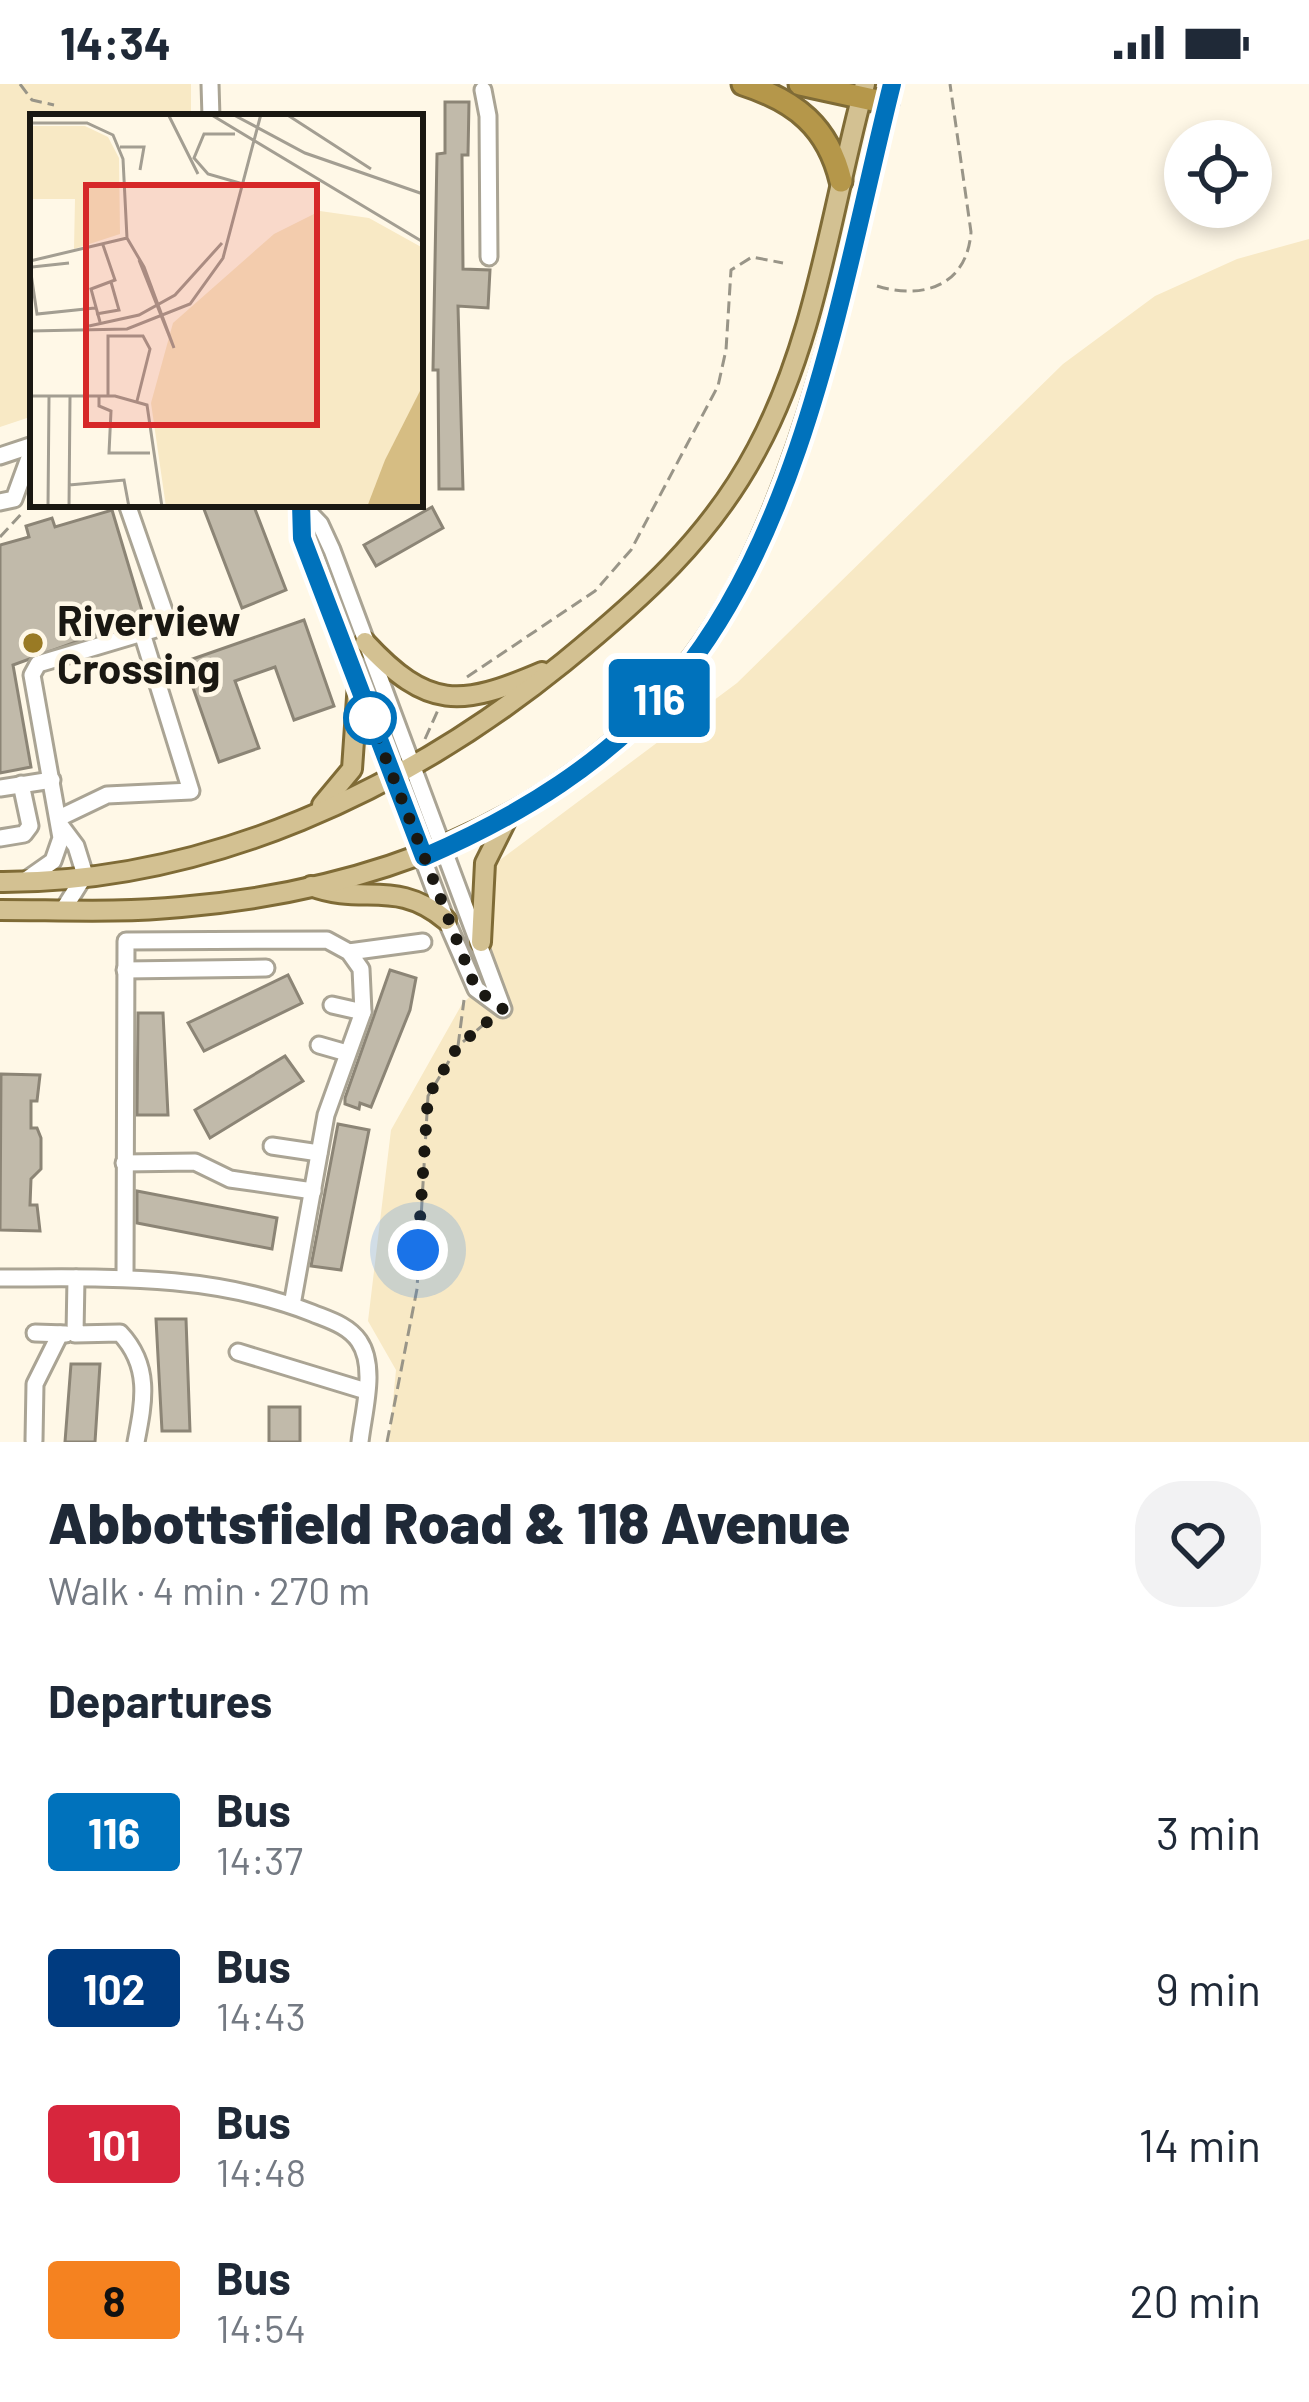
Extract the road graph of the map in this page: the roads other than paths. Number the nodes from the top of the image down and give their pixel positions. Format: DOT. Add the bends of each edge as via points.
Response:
graph roads {
  1 [pos="743,84"];
  2 [pos="800,84"];
  3 [pos="483,90"];
  4 [pos="863,90"];
  5 [pos="889,94"];
  6 [pos="841,181"];
  7 [pos="489,257"];
  8 [pos="30,447"];
  9 [pos="30,454"];
  10 [pos="0,456"];
  11 [pos="0,502"];
  12 [pos="128,507"];
  13 [pos="303,508"];
  14 [pos="142,633"];
  15 [pos="365,642"];
  16 [pos="563,662"];
  17 [pos="358,683"];
  18 [pos="414,767"];
  19 [pos="392,778"];
  20 [pos="52,780"];
  21 [pos="21,784"];
  22 [pos="0,788"];
  23 [pos="507,818"];
  24 [pos="303,821"];
  25 [pos="60,822"];
  26 [pos="0,838"];
  27 [pos="445,848"];
  28 [pos="424,857"];
  29 [pos="85,875"];
  30 [pos="24,881"];
  31 [pos="0,882"];
  32 [pos="311,886"];
  33 [pos="0,910"];
  34 [pos="63,910"];
  35 [pos="446,920"];
  36 [pos="160,941"];
  37 [pos="423,942"];
  38 [pos="481,943"];
  39 [pos="349,952"];
  40 [pos="266,968"];
  41 [pos="160,969"];
  42 [pos="125,970"];
  43 [pos="332,1005"];
  44 [pos="363,1012"];
  45 [pos="320,1045"];
  46 [pos="347,1053"];
  47 [pos="272,1146"];
  48 [pos="320,1153"];
  49 [pos="124,1162"];
  50 [pos="313,1191"];
  51 [pos="0,1278"];
  52 [pos="76,1278"];
  53 [pos="125,1278"];
  54 [pos="292,1305"];
  55 [pos="35,1333"];
  56 [pos="68,1334"];
  57 [pos="238,1352"];
  58 [pos="366,1391"];
  59 [pos="34,1440"];
  60 [pos="136,1442"];
  61 [pos="360,1442"];
  1 -- 6 [label="highway" via="820,128"];
  2 -- 4 [label="highway"];
  3 -- 7 [label="street"];
  4 -- 5 [label="highway"];
  4 -- 6 [label="main road"];
  5 -- 23 [label="main road" via="802,427 745,572 675,682 593,761"];
  6 -- 16 [label="main road" via="792,367 740,480 660,581"];
  8 -- 10 [label="street"];
  9 -- 11 [label="street" via="14,499"];
  12 -- 14 [label="street" via="169,626"];
  13 -- 15 [label="street" via="326,537"];
  13 -- 17 [label="street" via="302,538"];
  14 -- 20 [label="street" via="38,664 32,675"];
  14 -- 25 [label="street" via="191,791 107,795"];
  15 -- 16 [label="main road" via="412,688 443,698 486,693"];
  15 -- 18 [label="street"];
  16 -- 18 [label="main road" via="506,710"];
  17 -- 19 [label="street"];
  17 -- 24 [label="main road" via="352,769"];
  18 -- 19 [label="main road"];
  18 -- 27 [label="street"];
  19 -- 24 [label="main road"];
  19 -- 28 [label="street"];
  20 -- 21 [label="street"];
  20 -- 25 [label="street"];
  21 -- 22 [label="street"];
  21 -- 26 [label="street" via="30,826"];
  23 -- 27 [label="main road"];
  23 -- 38 [label="main road" via="485,863"];
  24 -- 29 [label="main road" via="190,857"];
  25 -- 29 [label="street"];
  25 -- 30 [label="street" via="53,861"];
  27 -- 28 [label="main road"];
  27 -- 38 [label="street"];
  28 -- 32 [label="main road"];
  28 -- 35 [label="street"];
  29 -- 30 [label="main road"];
  29 -- 34 [label="street"];
  30 -- 31 [label="main road"];
  32 -- 34 [label="main road" via="178,908"];
  32 -- 35 [label="main road" via="332,894 402,893"];
  33 -- 34 [label="main road"];
  35 -- 38 [label="street" via="476,989 503,1009"];
  36 -- 39 [label="street" via="327,940"];
  36 -- 41 [label="street"];
  36 -- 42 [label="street" via="126,941"];
  37 -- 39 [label="street"];
  39 -- 44 [label="street" via="361,969"];
  40 -- 41 [label="street"];
  41 -- 42 [label="street"];
  42 -- 49 [label="street"];
  43 -- 44 [label="street"];
  44 -- 46 [label="street"];
  45 -- 46 [label="street"];
  46 -- 48 [label="street"];
  47 -- 48 [label="street"];
  48 -- 50 [label="street"];
  49 -- 50 [label="street" via="195,1162 230,1179"];
  49 -- 53 [label="street"];
  50 -- 54 [label="street"];
  51 -- 52 [label="street"];
  52 -- 53 [label="street"];
  52 -- 56 [label="street"];
  53 -- 54 [label="street" via="221,1285"];
  54 -- 58 [label="street" via="338,1323 362,1344"];
  55 -- 56 [label="street"];
  56 -- 59 [label="street" via="35,1384"];
  56 -- 60 [label="street" via="120,1333 133,1347 145,1394"];
  57 -- 58 [label="street"];
  58 -- 61 [label="street"];
}
